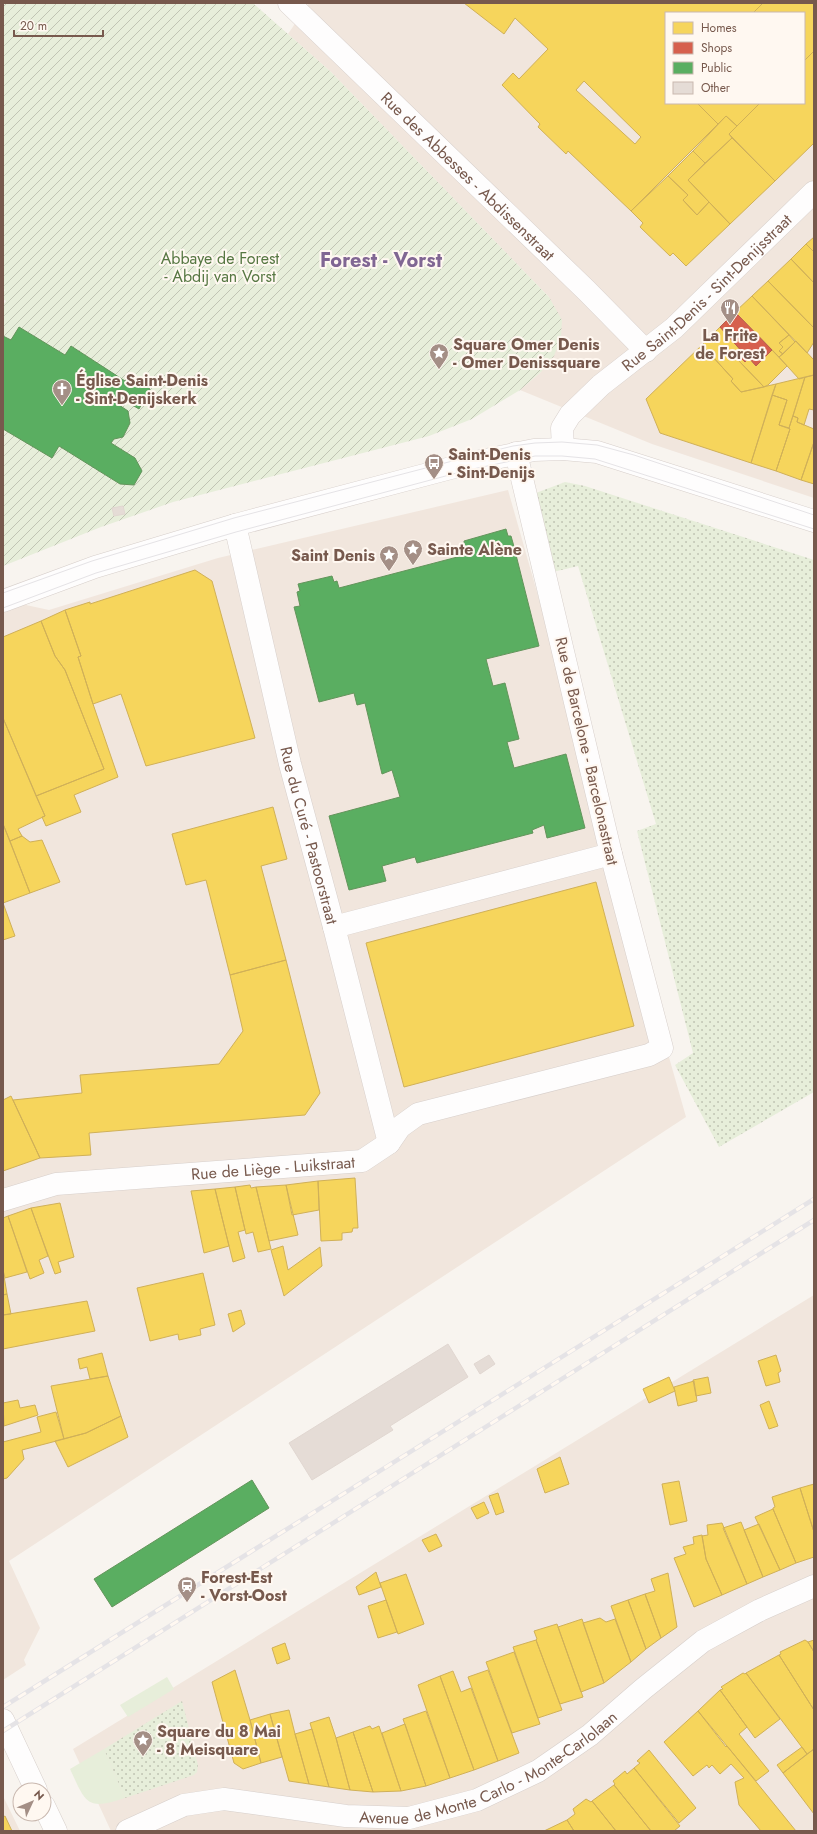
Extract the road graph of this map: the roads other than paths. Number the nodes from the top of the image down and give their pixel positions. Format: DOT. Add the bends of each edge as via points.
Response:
graph roads {
  1 [pos="289,3"];
  2 [pos="814,192"];
  3 [pos="646,351"];
  4 [pos="562,449"];
  5 [pos="516,453"];
  6 [pos="814,521"];
  7 [pos="235,525"];
  8 [pos="3,601"];
  9 [pos="611,854"];
  10 [pos="334,927"];
  11 [pos="662,1048"];
  12 [pos="389,1143"];
  13 [pos="3,1200"];
  14 [pos="814,1586"];
  15 [pos="3,1720"];
  16 [pos="32,1782"];
  17 [pos="127,1831"];
  1 -- 3 [label="street, Rue des Abbesses - Abdissenstraat"];
  2 -- 3 [label="street, Rue Saint-Denis - Sint-Denijsstraat" via="674,328"];
  3 -- 4 [label="street, Rue Saint-Denis - Sint-Denijsstraat" via="601,385 565,421 562,428"];
  4 -- 5 [label="street"];
  4 -- 6 [label="street" via="597,452"];
  5 -- 7 [label="street"];
  5 -- 9 [label="street, Rue de Barcelone - Barcelonastraat"];
  7 -- 8 [label="street" via="95,567"];
  7 -- 10 [label="street, Rue du Curé - Pastoorstraat" via="290,764"];
  9 -- 10 [label="street"];
  9 -- 11 [label="street, Rue de Barcelone - Barcelonastraat"];
  10 -- 12 [label="street, Rue du Curé - Pastoorstraat"];
  11 -- 12 [label="street, Rue de Liège - Luikstraat" via="649,1055 418,1114 400,1127"];
  12 -- 13 [label="street, Rue de Liège - Luikstraat" via="362,1161 56,1184"];
  14 -- 17 [label="street, Avenue de Monte Carlo - Monte-Carlolaan" via="760,1610 703,1642 590,1735 538,1771 477,1800 409,1818 346,1816 224,1800 184,1805"];
  15 -- 16 [label="street"];
}
